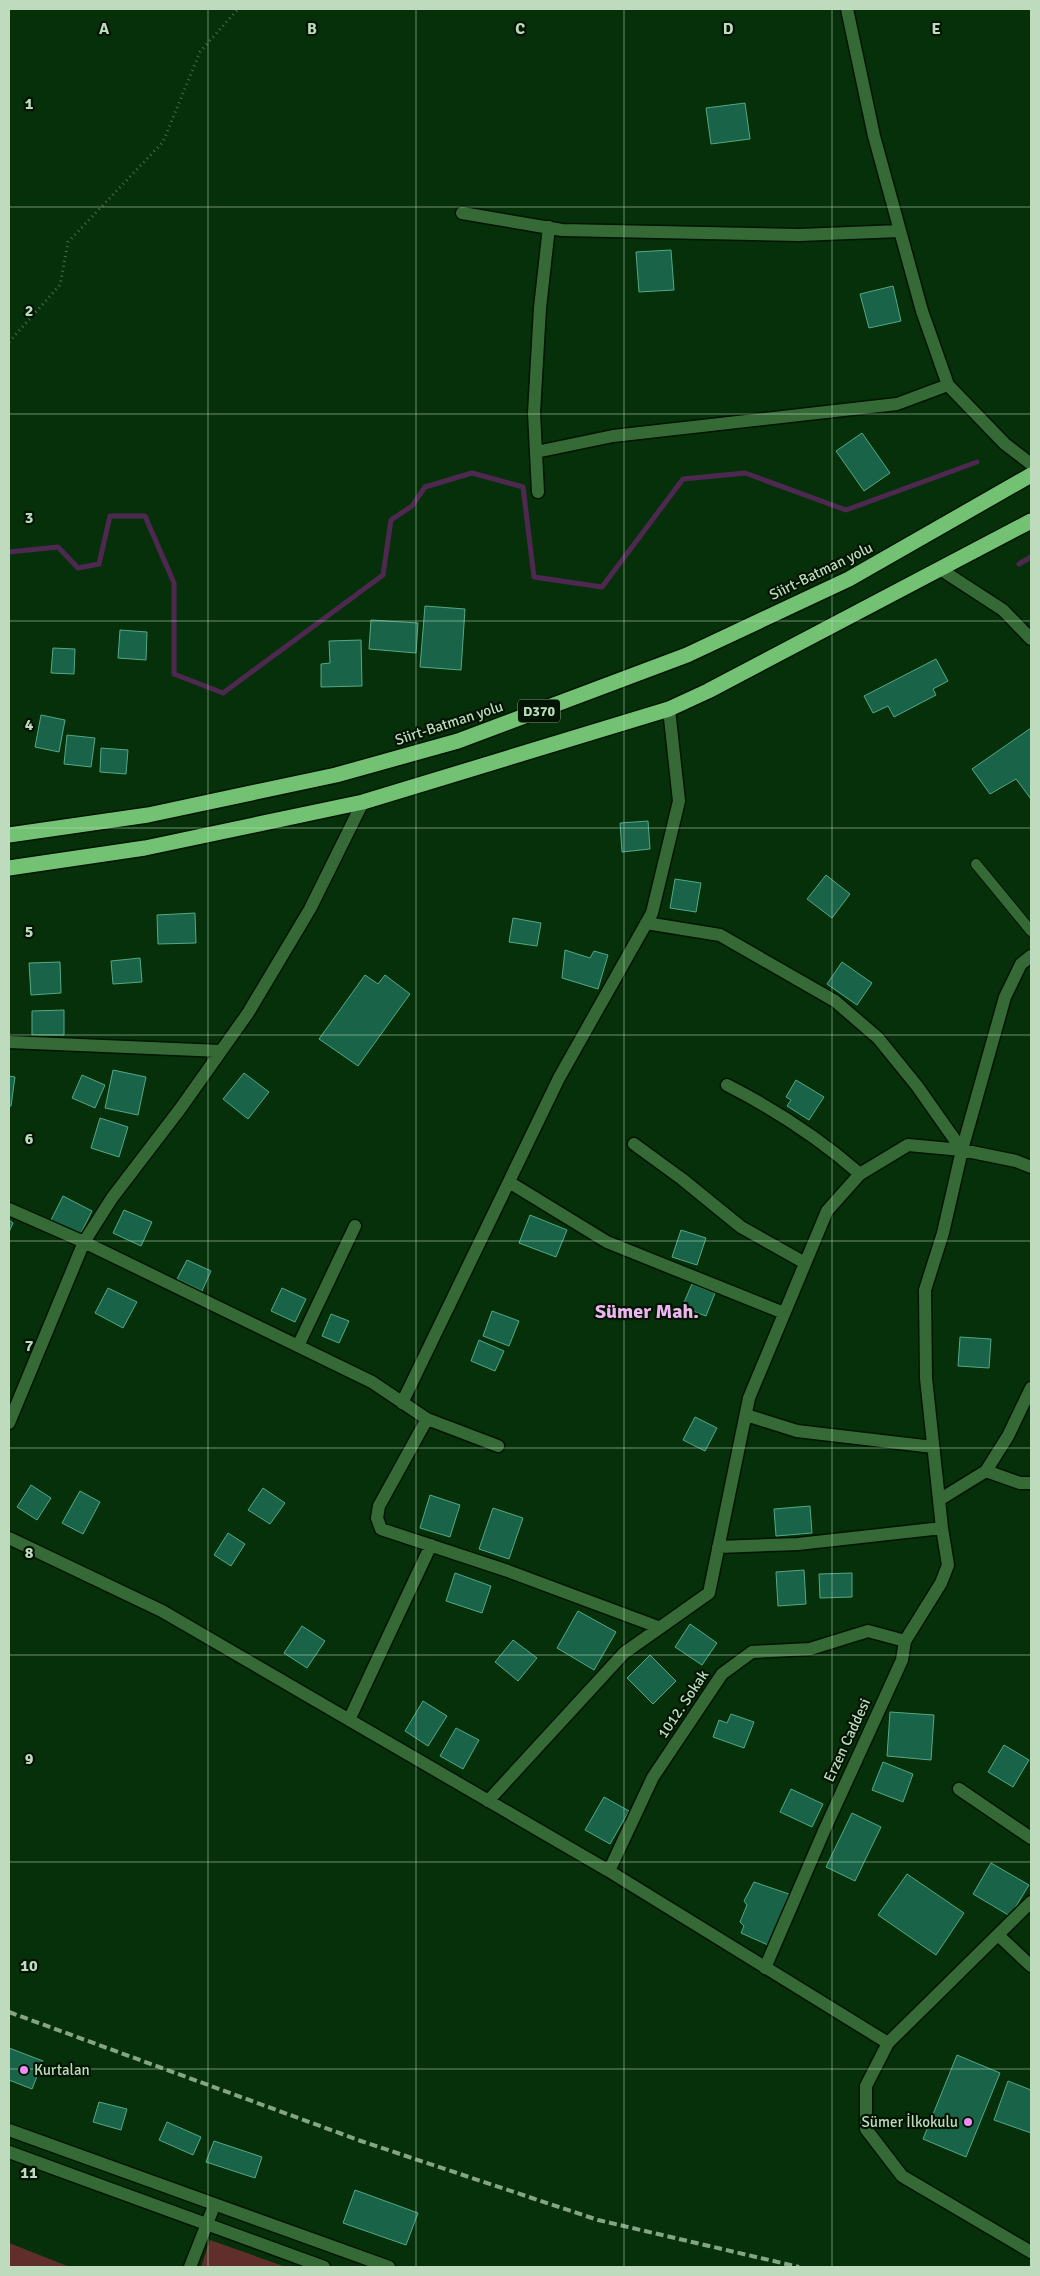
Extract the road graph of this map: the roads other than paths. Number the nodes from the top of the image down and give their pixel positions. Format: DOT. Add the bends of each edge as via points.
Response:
graph roads {
  1 [pos="847,9"];
  2 [pos="462,213"];
  3 [pos="549,227"];
  4 [pos="900,231"];
  5 [pos="948,385"];
  6 [pos="536,452"];
  7 [pos="1031,464"];
  8 [pos="1031,476"];
  9 [pos="538,492"];
  10 [pos="1031,521"];
  11 [pos="940,569"];
  12 [pos="1031,640"];
  13 [pos="669,709"];
  14 [pos="362,802"];
  15 [pos="9,835"];
  16 [pos="976,864"];
  17 [pos="9,868"];
  18 [pos="646,923"];
  19 [pos="1031,931"];
  20 [pos="1031,956"];
  21 [pos="9,1042"];
  22 [pos="221,1051"];
  23 [pos="727,1085"];
  24 [pos="634,1144"];
  25 [pos="962,1150"];
  26 [pos="1031,1167"];
  27 [pos="860,1174"];
  28 [pos="509,1182"];
  29 [pos="9,1209"];
  30 [pos="354,1226"];
  31 [pos="84,1242"];
  32 [pos="805,1263"];
  33 [pos="784,1313"];
  34 [pos="298,1346"];
  35 [pos="1031,1388"];
  36 [pos="402,1403"];
  37 [pos="746,1415"];
  38 [pos="427,1419"];
  39 [pos="9,1423"];
  40 [pos="498,1446"];
  41 [pos="933,1447"];
  42 [pos="986,1471"];
  43 [pos="1031,1483"];
  44 [pos="939,1500"];
  45 [pos="942,1528"];
  46 [pos="9,1538"];
  47 [pos="430,1545"];
  48 [pos="718,1547"];
  49 [pos="658,1627"];
  50 [pos="905,1641"];
  51 [pos="350,1720"];
  52 [pos="960,1788"];
  53 [pos="488,1801"];
  54 [pos="1031,1838"];
  55 [pos="609,1871"];
  56 [pos="1031,1902"];
  57 [pos="998,1935"];
  58 [pos="1031,1966"];
  59 [pos="766,1968"];
  60 [pos="888,2043"];
  61 [pos="9,2130"];
  62 [pos="9,2152"];
  63 [pos="214,2206"];
  64 [pos="207,2224"];
  65 [pos="1031,2252"];
  66 [pos="190,2267"];
  67 [pos="324,2267"];
  68 [pos="389,2267"];
  1 -- 4 [label="street" via="874,136"];
  2 -- 3 [label="street"];
  3 -- 4 [label="street" via="562,230 799,235"];
  3 -- 6 [label="street" via="540,308 534,413"];
  4 -- 5 [label="street" via="922,311"];
  5 -- 6 [label="street" via="897,404 614,436"];
  5 -- 7 [label="street" via="1005,444"];
  6 -- 9 [label="street"];
  8 -- 15 [label="highway, Siirt-Batman yolu / D370" via="849,579 696,651 458,742 336,775 148,815"];
  10 -- 11 [label="highway, D370"];
  11 -- 12 [label="street" via="1003,610"];
  11 -- 13 [label="highway, D370"];
  13 -- 14 [label="highway, D370"];
  13 -- 18 [label="street" via="679,801 652,912"];
  14 -- 17 [label="highway, D370" via="145,848"];
  14 -- 22 [label="street" via="310,909 248,1013"];
  16 -- 19 [label="lane"];
  18 -- 25 [label="street" via="720,935 835,1001 878,1038"];
  18 -- 28 [label="street" via="559,1078"];
  20 -- 25 [label="street, Erzen Caddesi" via="1021,964 1005,998"];
  21 -- 22 [label="street"];
  22 -- 31 [label="street" via="112,1198"];
  23 -- 27 [label="street" via="775,1110 836,1152"];
  24 -- 32 [label="street" via="741,1227"];
  25 -- 26 [label="street"];
  25 -- 27 [label="street" via="908,1145"];
  25 -- 41 [label="street, Erzen Caddesi" via="943,1233 925,1290 926,1378"];
  27 -- 32 [label="street" via="826,1210"];
  28 -- 33 [label="street" via="607,1242"];
  28 -- 36 [label="street"];
  29 -- 31 [label="street"];
  30 -- 34 [label="street"];
  31 -- 34 [label="street"];
  31 -- 39 [label="street"];
  32 -- 33 [label="street"];
  33 -- 37 [label="street" via="749,1398"];
  34 -- 36 [label="street" via="372,1382"];
  35 -- 42 [label="street" via="1008,1436"];
  36 -- 38 [label="street"];
  37 -- 41 [label="street" via="797,1430"];
  37 -- 48 [label="street"];
  38 -- 40 [label="street"];
  38 -- 47 [label="street" via="379,1506 376,1518 381,1529"];
  41 -- 44 [label="street, Erzen Caddesi"];
  42 -- 43 [label="street" via="1020,1483"];
  42 -- 44 [label="street"];
  44 -- 45 [label="street, Erzen Caddesi"];
  45 -- 48 [label="street" via="798,1544"];
  45 -- 50 [label="street, Erzen Caddesi" via="948,1565 941,1583"];
  46 -- 51 [label="street" via="162,1611"];
  47 -- 49 [label="street" via="508,1570"];
  47 -- 51 [label="street"];
  48 -- 49 [label="street" via="708,1593 686,1611"];
  49 -- 53 [label="street" via="624,1653"];
  50 -- 55 [label="street, 1012. Sokak" via="868,1630 810,1649 752,1652 722,1674 653,1777"];
  50 -- 59 [label="street, Erzen Caddesi" via="902,1660"];
  51 -- 53 [label="street"];
  52 -- 54 [label="street"];
  53 -- 55 [label="street"];
  55 -- 59 [label="street"];
  56 -- 57 [label="street"];
  57 -- 58 [label="street"];
  57 -- 60 [label="street"];
  59 -- 60 [label="street"];
  60 -- 65 [label="street" via="866,2086 866,2129 902,2176"];
  61 -- 63 [label="street"];
  62 -- 64 [label="street"];
  63 -- 64 [label="street"];
  63 -- 68 [label="street"];
  64 -- 66 [label="street"];
  64 -- 67 [label="street"];
}
